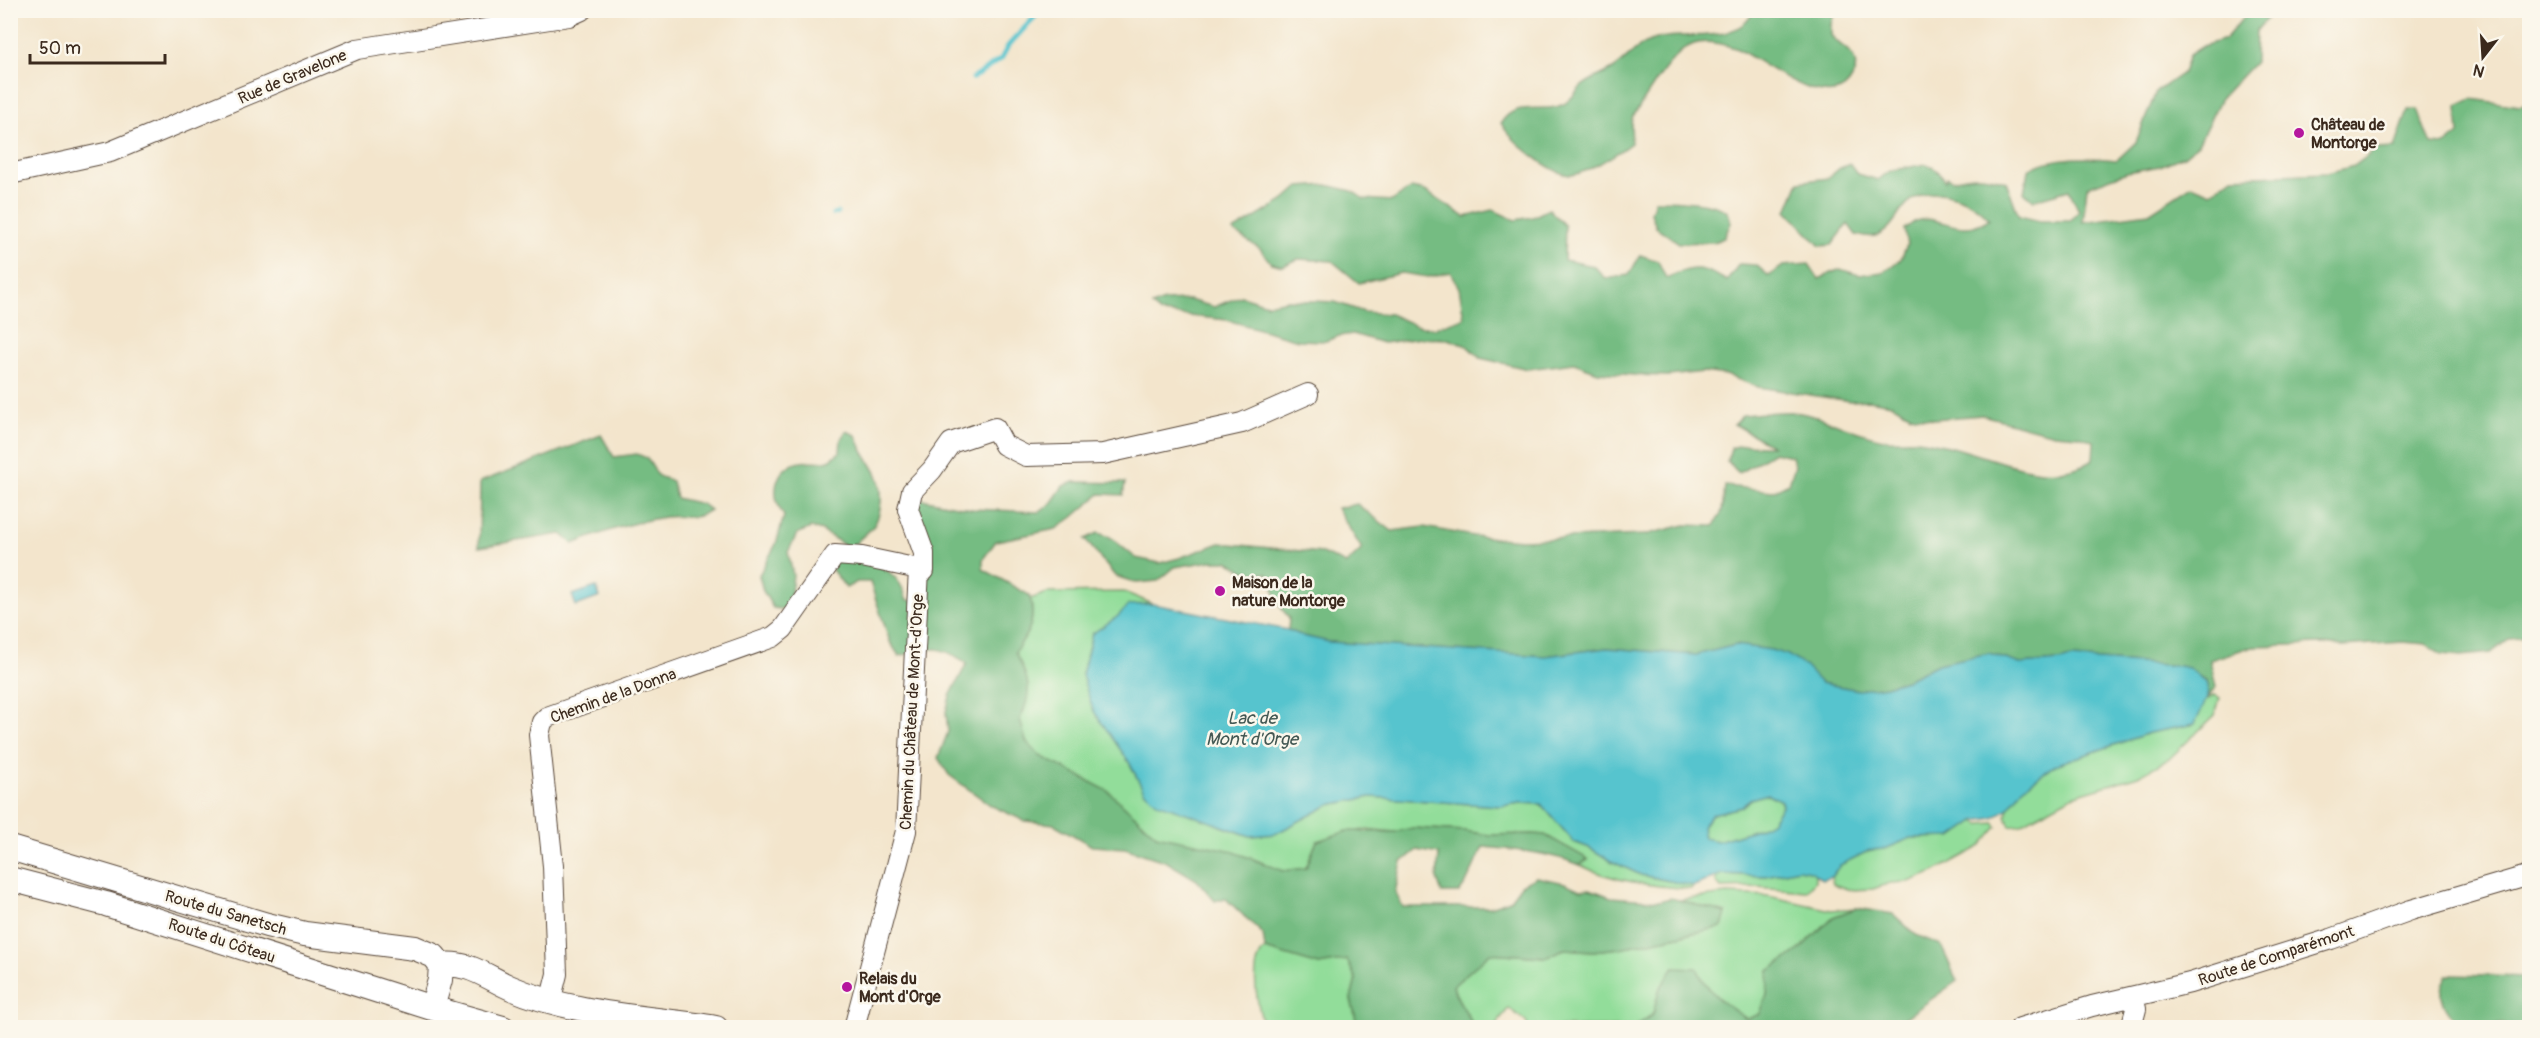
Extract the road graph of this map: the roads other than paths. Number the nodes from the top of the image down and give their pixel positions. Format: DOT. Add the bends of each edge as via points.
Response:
graph roads {
  1 [pos="582,10"];
  2 [pos="10,174"];
  3 [pos="1308,394"];
  4 [pos="921,570"];
  5 [pos="10,848"];
  6 [pos="2529,875"];
  7 [pos="10,879"];
  8 [pos="441,965"];
  9 [pos="2133,997"];
  10 [pos="550,1002"];
  11 [pos="432,1008"];
  12 [pos="503,1028"];
  13 [pos="716,1028"];
  14 [pos="854,1028"];
  15 [pos="2020,1028"];
  16 [pos="2131,1028"];
  1 -- 2 [label="street, Rue de Gravelone" via="569,16 357,49 120,148"];
  3 -- 4 [label="street, Chemin du Château de Mont-d'Orge" via="1242,423 1102,454 1026,456 1004,446 995,428 951,443 909,498 910,516 924,553"];
  4 -- 10 [label="street, Chemin de la Donna" via="835,555 783,629 773,637 542,722 539,735 550,825 557,974"];
  4 -- 14 [label="street, Chemin du Château de Mont-d'Orge" via="906,831"];
  5 -- 8 [label="street, Route du Sanetsch" via="267,925 305,934 415,948 434,956"];
  6 -- 9 [label="street, Route de Comparémont"];
  7 -- 11 [label="street, Route du Côteau" via="106,904"];
  8 -- 10 [label="street" via="460,964"];
  8 -- 11 [label="street"];
  9 -- 15 [label="street, Route de Comparémont"];
  9 -- 16 [label="street" via="2136,1009"];
  10 -- 13 [label="street"];
  11 -- 12 [label="street, Route du Côteau"];
}
